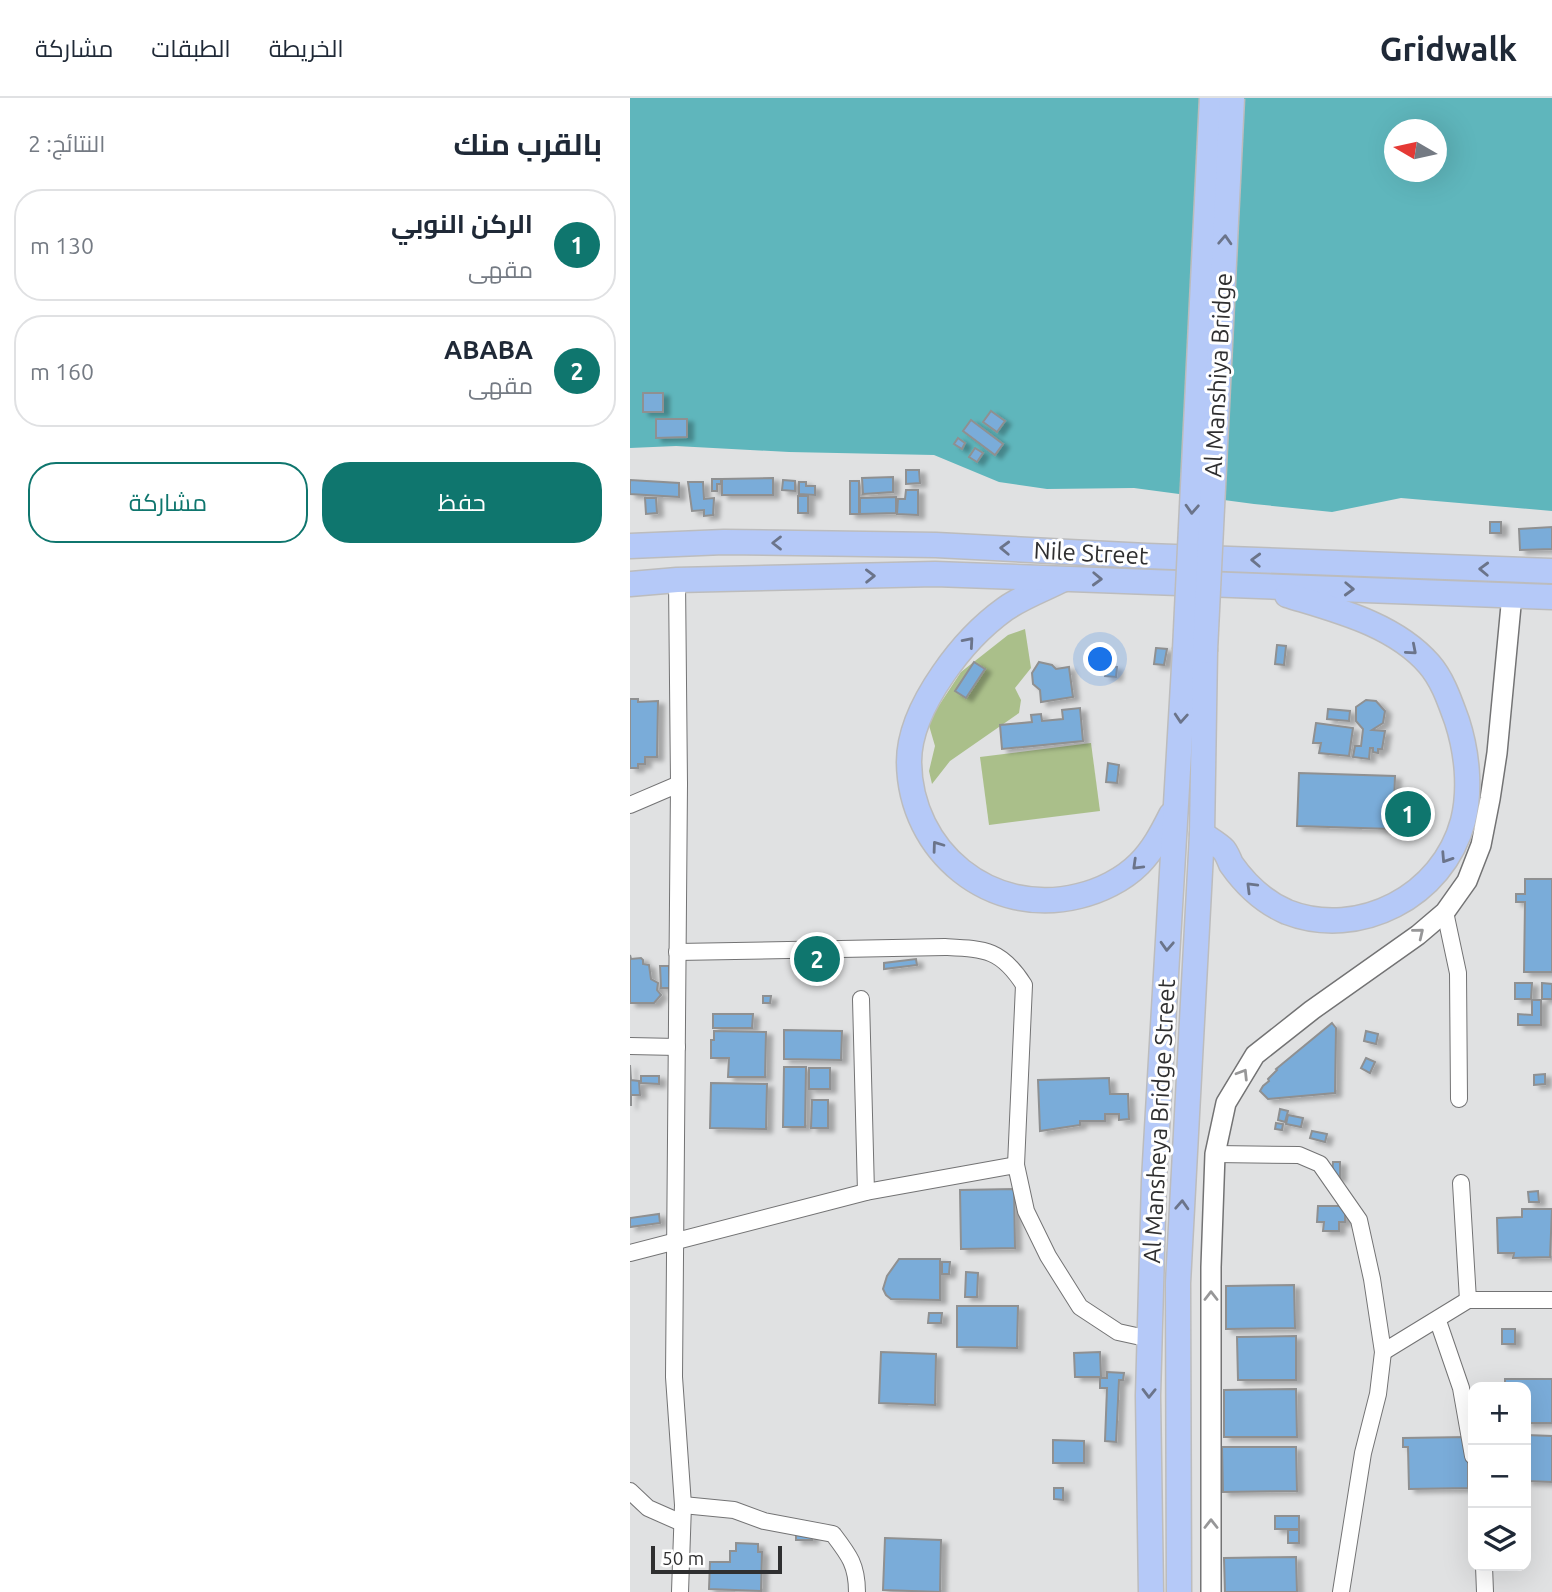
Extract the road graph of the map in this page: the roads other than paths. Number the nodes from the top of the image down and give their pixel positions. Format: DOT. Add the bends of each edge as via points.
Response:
graph roads {
  1 [pos="1212,98"];
  2 [pos="1232,98"];
  3 [pos="630,546"];
  4 [pos="1552,571"];
  5 [pos="1066,578"];
  6 [pos="677,580"];
  7 [pos="630,584"];
  8 [pos="1260,586"];
  9 [pos="1511,595"];
  10 [pos="1552,597"];
  11 [pos="1195,651"];
  12 [pos="679,784"];
  13 [pos="630,805"];
  14 [pos="1175,809"];
  15 [pos="1202,834"];
  16 [pos="1445,912"];
  17 [pos="677,952"];
  18 [pos="861,999"];
  19 [pos="630,1046"];
  20 [pos="677,1047"];
  21 [pos="1459,1099"];
  22 [pos="1215,1153"];
  23 [pos="1016,1165"];
  24 [pos="1461,1183"];
  25 [pos="866,1192"];
  26 [pos="676,1243"];
  27 [pos="630,1253"];
  28 [pos="1468,1300"];
  29 [pos="1552,1300"];
  30 [pos="1438,1321"];
  31 [pos="1150,1339"];
  32 [pos="1383,1352"];
  33 [pos="1471,1445"];
  34 [pos="630,1492"];
  35 [pos="682,1505"];
  36 [pos="682,1523"];
  37 [pos="1484,1571"];
  38 [pos="680,1592"];
  39 [pos="858,1592"];
  40 [pos="1151,1592"];
  41 [pos="1179,1592"];
  42 [pos="1211,1592"];
  43 [pos="1341,1592"];
  44 [pos="1485,1592"];
  1 -- 11 [label="main road, Al Manshiya Bridge, one-way, bridge"];
  11 -- 2 [label="main road, Al Manshiya Bridge, one-way, bridge"];
  4 -- 3 [label="main road, Nile Street, one-way" via="936,545 724,542"];
  6 -- 5 [label="main road, Nile Street, one-way" via="934,574"];
  5 -- 8 [label="main road, Nile Street, one-way"];
  14 -- 5 [label="main road, one-way" via="1155,846 1127,875 1095,892 1062,901 1024,900 993,891 965,875 940,852 924,826 913,794 909,761 913,733 932,689 976,634 1007,608"];
  6 -- 7 [label="main road, Nile Street"];
  6 -- 12 [label="street"];
  8 -- 9 [label="main road, Nile Street, one-way"];
  8 -- 15 [label="main road, one-way" via="1378,627 1400,639 1429,665 1449,696 1459,729 1467,791 1463,821 1444,863 1424,885 1400,903 1367,917 1338,922 1312,920 1266,900 1249,886 1224,850"];
  9 -- 10 [label="main road, Nile Street"];
  9 -- 16 [label="street" via="1497,753 1485,822 1466,881"];
  11 -- 14 [label="main road, Al Mansheya Bridge Street, one-way"];
  11 -- 15 [label="main road, Al Mansheya Bridge Street"];
  12 -- 13 [label="street"];
  12 -- 17 [label="street"];
  14 -- 31 [label="main road, Al Mansheya Bridge Street, one-way"];
  41 -- 15 [label="main road, Al Mansheya Bridge Street, one-way" via="1178,1283"];
  16 -- 21 [label="street" via="1458,973"];
  22 -- 16 [label="street, one-way" via="1226,1104 1255,1055"];
  17 -- 20 [label="street"];
  17 -- 23 [label="street" via="946,947 983,949 1001,958 1024,985"];
  18 -- 25 [label="street"];
  19 -- 20 [label="street"];
  20 -- 26 [label="street"];
  22 -- 32 [label="street" via="1299,1155 1320,1164 1359,1220"];
  42 -- 22 [label="street, one-way"];
  23 -- 25 [label="street"];
  23 -- 31 [label="street" via="1026,1211 1080,1307 1118,1332"];
  24 -- 28 [label="street"];
  25 -- 26 [label="street"];
  26 -- 27 [label="street"];
  26 -- 35 [label="street" via="674,1377"];
  28 -- 29 [label="street"];
  28 -- 30 [label="street"];
  30 -- 32 [label="street"];
  30 -- 33 [label="street" via="1461,1388"];
  31 -- 40 [label="main road, Al Mansheya Bridge Street, one-way"];
  32 -- 43 [label="street"];
  34 -- 36 [label="street" via="648,1508"];
  35 -- 36 [label="street"];
  35 -- 39 [label="street" via="734,1510 764,1521 833,1534 850,1555"];
  36 -- 38 [label="street"];
  37 -- 44 [label="street"];
}
